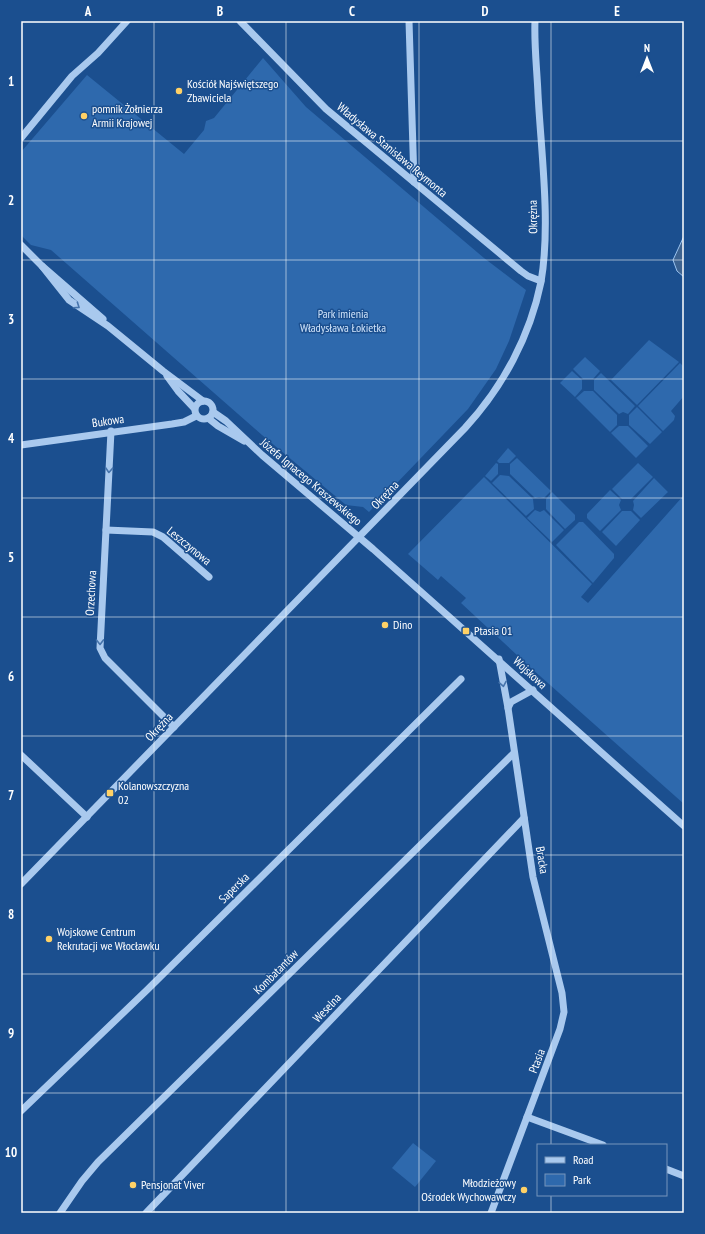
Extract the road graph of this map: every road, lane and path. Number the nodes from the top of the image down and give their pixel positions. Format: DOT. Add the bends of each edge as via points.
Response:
graph roads {
  1 [pos="127,21"];
  2 [pos="240,21"];
  3 [pos="408,21"];
  4 [pos="535,21"];
  5 [pos="21,138"];
  6 [pos="414,182"];
  7 [pos="21,245"];
  8 [pos="541,281"];
  9 [pos="163,371"];
  10 [pos="203,401"];
  11 [pos="194,408"];
  12 [pos="210,415"];
  13 [pos="196,416"];
  14 [pos="111,431"];
  15 [pos="21,445"];
  16 [pos="106,530"];
  17 [pos="360,537"];
  18 [pos="209,577"];
  19 [pos="499,659"];
  20 [pos="461,679"];
  21 [pos="533,690"];
  22 [pos="508,708"];
  23 [pos="174,727"];
  24 [pos="514,753"];
  25 [pos="21,755"];
  26 [pos="87,817"];
  27 [pos="524,818"];
  28 [pos="684,826"];
  29 [pos="21,884"];
  30 [pos="564,1012"];
  31 [pos="21,1111"];
  32 [pos="528,1117"];
  33 [pos="600,1144"];
  34 [pos="667,1169"];
  35 [pos="684,1176"];
  36 [pos="60,1213"];
  37 [pos="146,1213"];
  38 [pos="491,1213"];
  1 -- 5 [label="street" via="102,49 72,76"];
  2 -- 6 [label="street, Władysława Stanisława Reymonta" via="326,109"];
  3 -- 6 [label="street"];
  4 -- 8 [label="street, Okrężna" via="544,206"];
  6 -- 8 [label="street, Władysława Stanisława Reymonta" via="528,276"];
  7 -- 9 [label="street" via="98,313 108,326"];
  8 -- 17 [label="street, Okrężna" via="513,362 491,398"];
  9 -- 10 [label="street"];
  9 -- 11 [label="street"];
  10 -- 11 [label="street"];
  10 -- 12 [label="street" via="211,404"];
  11 -- 13 [label="street"];
  12 -- 13 [label="street" via="201,419"];
  12 -- 17 [label="street, Józefa Ignacego Kraszewskiego" via="226,421 248,443"];
  13 -- 14 [label="street, Bukowa" via="184,422"];
  14 -- 15 [label="street, Bukowa"];
  14 -- 16 [label="street, Orzechowa, one-way"];
  16 -- 18 [label="street, Leszczynowa" via="153,532 163,537"];
  16 -- 23 [label="street, Orzechowa, one-way" via="100,648 105,658"];
  17 -- 19 [label="street, Wojskowa"];
  17 -- 23 [label="street, Okrężna"];
  19 -- 21 [label="street, Wojskowa"];
  19 -- 22 [label="street, Bracka, one-way"];
  20 -- 31 [label="street, Saperska"];
  21 -- 22 [label="street" via="511,702"];
  21 -- 28 [label="street, Wojskowa"];
  22 -- 24 [label="street, Bracka"];
  23 -- 26 [label="street, Okrężna"];
  24 -- 27 [label="street, Bracka"];
  24 -- 36 [label="street, Kombatantów" via="98,1162"];
  25 -- 26 [label="street"];
  26 -- 29 [label="street, Okrężna"];
  27 -- 30 [label="street, Bracka" via="533,877 562,993"];
  27 -- 37 [label="street, Weselna"];
  30 -- 32 [label="street, Ptasia" via="558,1036"];
  32 -- 33 [label="street"];
  32 -- 38 [label="street, Ptasia"];
  34 -- 35 [label="street"];
}
